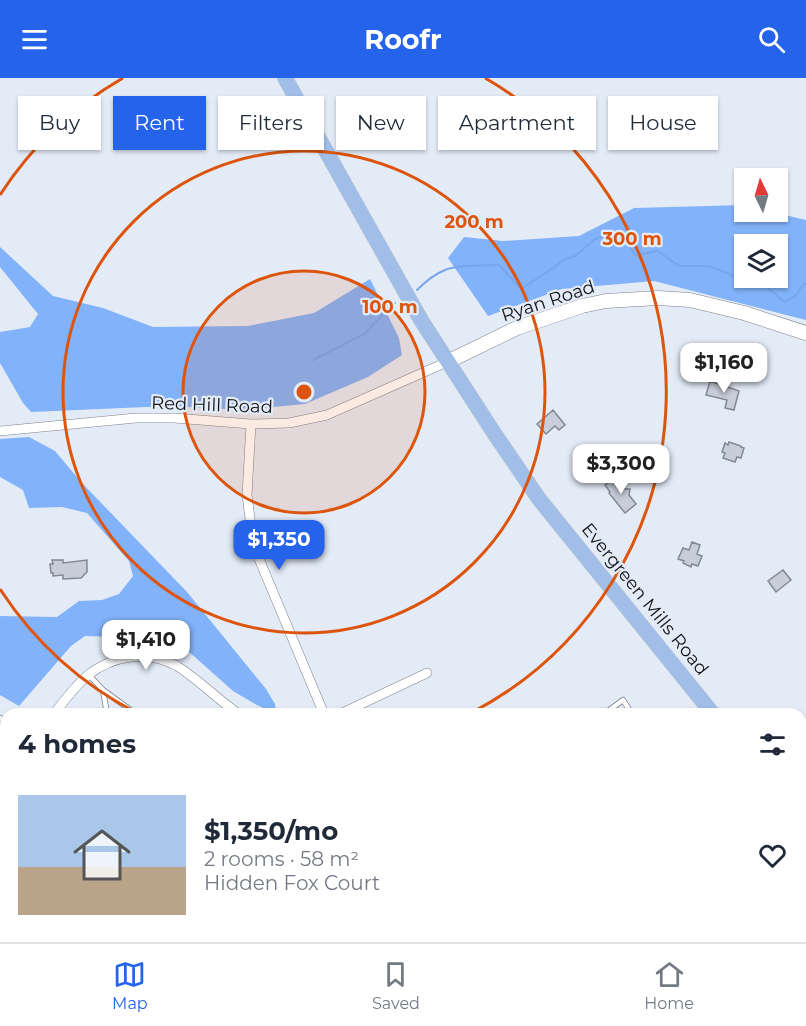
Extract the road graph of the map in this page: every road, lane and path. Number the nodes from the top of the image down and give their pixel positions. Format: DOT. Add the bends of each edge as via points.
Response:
graph roads {
  1 [pos="285,78"];
  2 [pos="806,333"];
  3 [pos="447,362"];
  4 [pos="251,424"];
  5 [pos="0,431"];
  6 [pos="427,673"];
  7 [pos="88,674"];
  8 [pos="103,690"];
  9 [pos="59,708"];
  10 [pos="106,708"];
  11 [pos="127,708"];
  12 [pos="231,708"];
  13 [pos="321,708"];
  14 [pos="353,708"];
  15 [pos="612,708"];
  16 [pos="628,708"];
  17 [pos="708,708"];
  1 -- 3 [label="main road, Evergreen Mills Road"];
  2 -- 3 [label="main road, Ryan Road" via="690,300 606,301 517,328"];
  3 -- 4 [label="street, Red Hill Road" via="327,416"];
  3 -- 17 [label="main road, Evergreen Mills Road" via="539,499"];
  4 -- 5 [label="street, Red Hill Road" via="145,418"];
  4 -- 13 [label="street" via="247,495 252,534"];
  6 -- 14 [label="street"];
  7 -- 8 [label="lane"];
  7 -- 9 [label="street"];
  7 -- 12 [label="street" via="132,656 163,659"];
  8 -- 10 [label="lane"];
  8 -- 11 [label="lane"];
  15 -- 16 [label="lane" via="623,700"];
}
